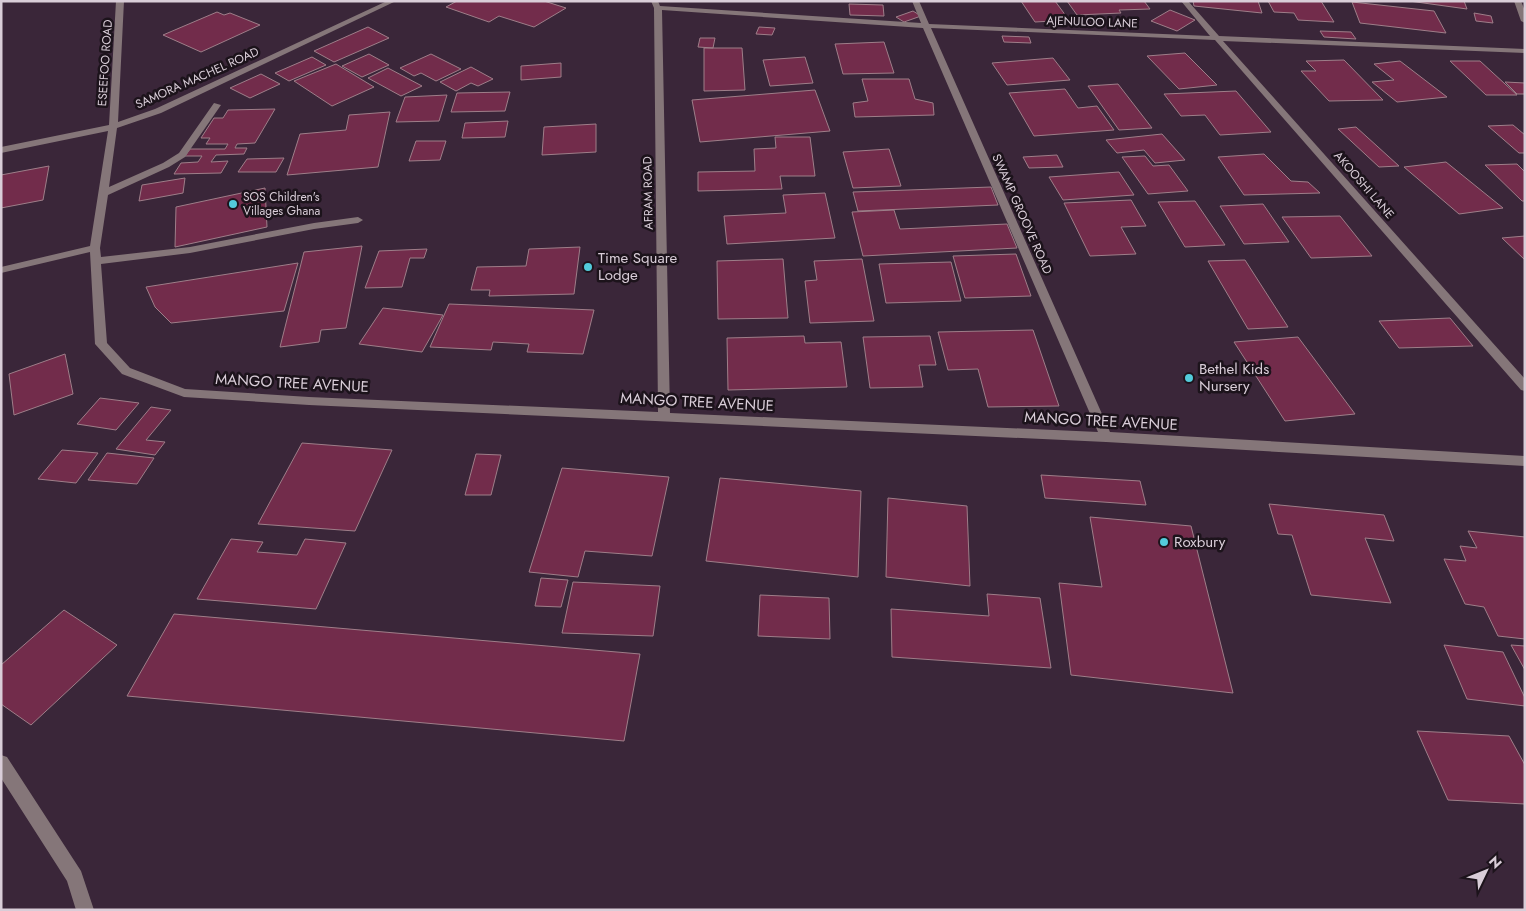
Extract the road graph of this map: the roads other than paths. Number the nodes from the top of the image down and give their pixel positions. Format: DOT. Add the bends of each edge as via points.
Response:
graph roads {
  1 [pos="120,1"];
  2 [pos="393,1"];
  3 [pos="915,1"];
  4 [pos="1184,1"];
  5 [pos="1518,1"];
  6 [pos="656,4"];
  7 [pos="1525,21"];
  8 [pos="926,26"];
  9 [pos="1218,38"];
  10 [pos="1525,51"];
  11 [pos="217,105"];
  12 [pos="113,127"];
  13 [pos="1,150"];
  14 [pos="104,193"];
  15 [pos="358,220"];
  16 [pos="96,248"];
  17 [pos="96,261"];
  18 [pos="1,270"];
  19 [pos="1525,387"];
  20 [pos="664,416"];
  21 [pos="1106,437"];
  22 [pos="1525,460"];
  23 [pos="1,763"];
  24 [pos="85,910"];
  1 -- 12 [label="street, ESEEFOO ROAD"];
  2 -- 12 [label="street, SAMORA MACHEL ROAD" via="158,111"];
  3 -- 8 [label="street, SWAMP GROOVE ROAD"];
  4 -- 9 [label="street, AKOOSHI LANE"];
  5 -- 7 [label="street"];
  6 -- 8 [label="street, AJENULOO LANE"];
  6 -- 20 [label="street, AFRAM ROAD"];
  8 -- 9 [label="street, AJENULOO LANE"];
  8 -- 21 [label="street, SWAMP GROOVE ROAD"];
  9 -- 10 [label="street, AJENULOO LANE"];
  9 -- 19 [label="street, AKOOSHI LANE"];
  11 -- 14 [label="street" via="182,155"];
  12 -- 13 [label="street, SAMORA MACHEL ROAD"];
  12 -- 14 [label="street, MANGO TREE AVENUE"];
  14 -- 16 [label="street, MANGO TREE AVENUE"];
  15 -- 17 [label="street" via="190,250"];
  16 -- 17 [label="street, MANGO TREE AVENUE"];
  16 -- 18 [label="street"];
  17 -- 20 [label="street, MANGO TREE AVENUE" via="101,344 126,372 184,393 319,402"];
  20 -- 21 [label="street, MANGO TREE AVENUE"];
  21 -- 22 [label="street, MANGO TREE AVENUE"];
  23 -- 24 [label="street" via="75,877"];
}
